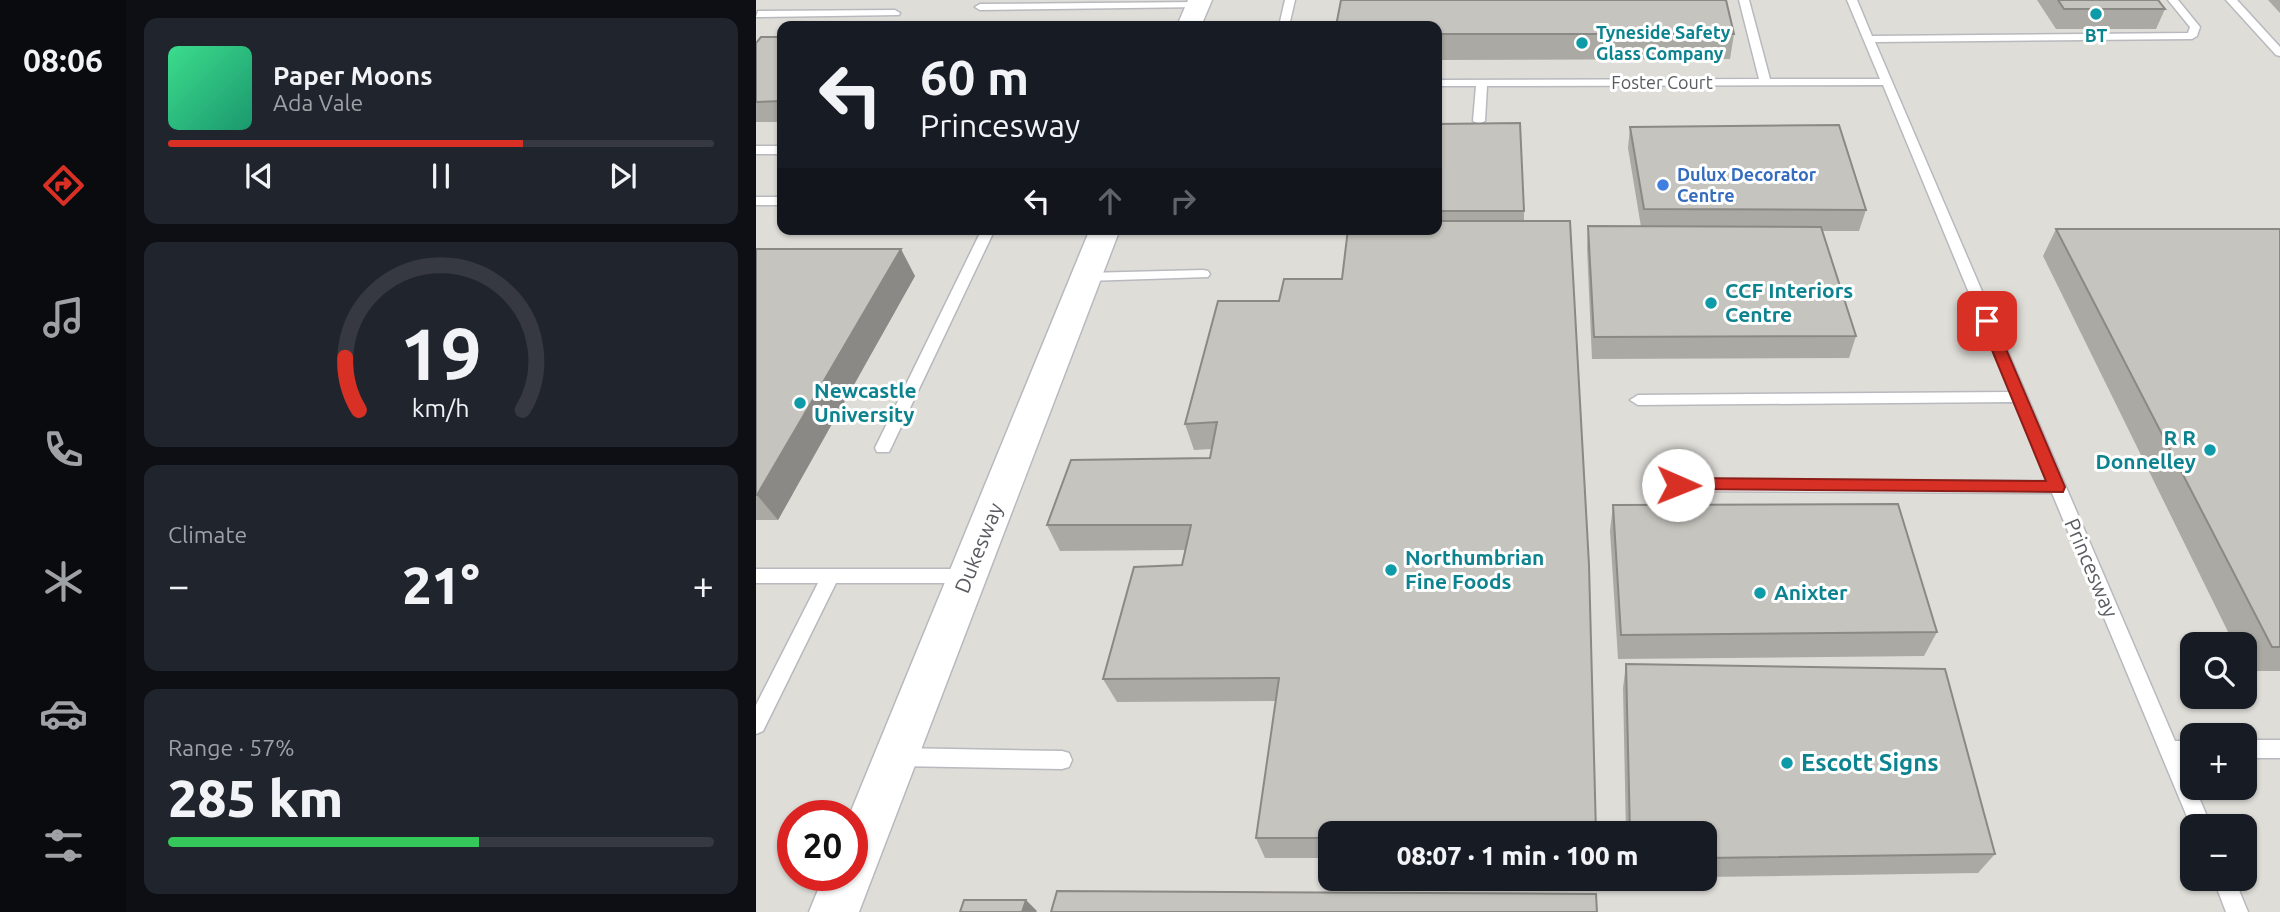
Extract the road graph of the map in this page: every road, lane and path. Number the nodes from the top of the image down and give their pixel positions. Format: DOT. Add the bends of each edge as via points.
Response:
graph roads {
  1 [pos="770,0"];
  2 [pos="1290,0"];
  3 [pos="1744,0"];
  4 [pos="1852,0"];
  5 [pos="2173,0"];
  6 [pos="2231,0"];
  7 [pos="1137,3"];
  8 [pos="980,7"];
  9 [pos="1196,11"];
  10 [pos="895,13"];
  11 [pos="757,15"];
  12 [pos="1285,21"];
  13 [pos="1869,39"];
  14 [pos="2280,54"];
  15 [pos="1887,82"];
  16 [pos="1442,83"];
  17 [pos="1482,83"];
  18 [pos="1766,83"];
  19 [pos="1479,121"];
  20 [pos="756,150"];
  21 [pos="777,150"];
  22 [pos="756,201"];
  23 [pos="777,201"];
  24 [pos="986,235"];
  25 [pos="1103,235"];
  26 [pos="1203,274"];
  27 [pos="1086,277"];
  28 [pos="2019,397"];
  29 [pos="1638,400"];
  30 [pos="883,448"];
  31 [pos="1678,485"];
  32 [pos="2057,487"];
  33 [pos="756,576"];
  34 [pos="968,576"];
  35 [pos="830,577"];
  36 [pos="756,725"];
  37 [pos="2280,749"];
  38 [pos="2168,750"];
  39 [pos="2180,750"];
  40 [pos="2257,750"];
  41 [pos="896,757"];
  42 [pos="1062,760"];
  43 [pos="2196,814"];
  44 [pos="868,827"];
  45 [pos="843,891"];
  46 [pos="2228,891"];
  47 [pos="834,912"];
  48 [pos="2237,912"];
  1 -- 11 [label="lane"];
  2 -- 12 [label="lane"];
  3 -- 18 [label="lane"];
  4 -- 13 [label="lane, Princesway"];
  5 -- 13 [label="lane" via="2195,27 2192,36"];
  6 -- 14 [label="lane"];
  7 -- 8 [label="lane"];
  7 -- 9 [label="lane"];
  10 -- 11 [label="lane"];
  13 -- 15 [label="lane, Princesway"];
  15 -- 18 [label="lane, Foster Court"];
  15 -- 28 [label="lane, Princesway"];
  16 -- 17 [label="lane, Foster Court"];
  17 -- 18 [label="lane, Foster Court"];
  17 -- 19 [label="lane"];
  20 -- 21 [label="lane"];
  22 -- 23 [label="lane"];
  24 -- 30 [label="lane"];
  25 -- 27 [label="street, Dukesway"];
  26 -- 27 [label="lane"];
  27 -- 34 [label="street, Dukesway"];
  28 -- 29 [label="lane"];
  28 -- 32 [label="lane, Princesway"];
  31 -- 32 [label="lane"];
  32 -- 38 [label="lane, Princesway"];
  33 -- 35 [label="lane"];
  34 -- 35 [label="lane"];
  34 -- 41 [label="street, Dukesway"];
  35 -- 36 [label="lane"];
  37 -- 40 [label="lane"];
  38 -- 39 [label="lane"];
  38 -- 43 [label="lane, Princesway"];
  41 -- 42 [label="lane"];
  41 -- 44 [label="street, Dukesway"];
  45 -- 47 [label="street"];
  46 -- 48 [label="lane"];
}
